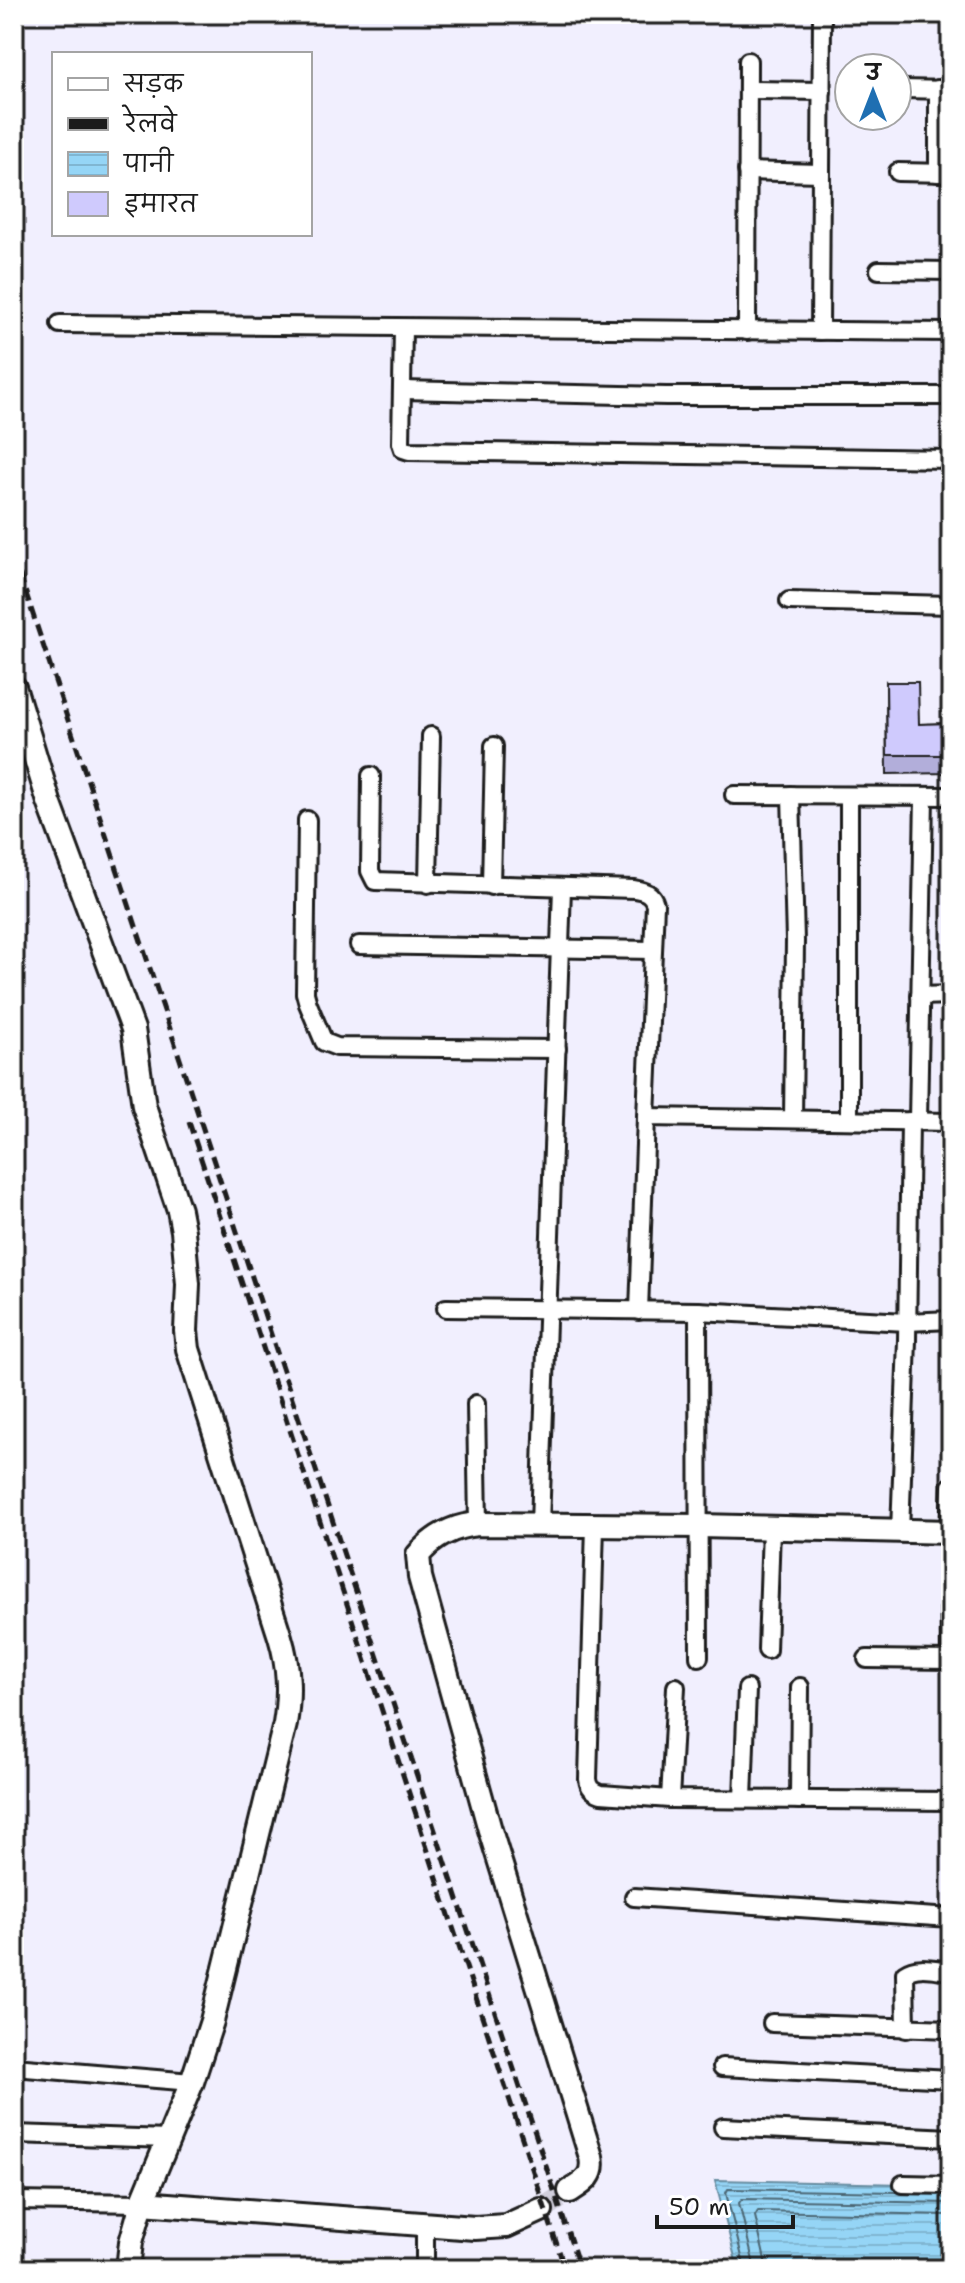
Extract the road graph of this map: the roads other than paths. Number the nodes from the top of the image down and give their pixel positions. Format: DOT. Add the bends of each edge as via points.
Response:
graph roads {
  1 [pos="822,14"];
  2 [pos="748,61"];
  3 [pos="913,89"];
  4 [pos="748,90"];
  5 [pos="944,90"];
  6 [pos="822,91"];
  7 [pos="747,171"];
  8 [pos="898,172"];
  9 [pos="821,173"];
  10 [pos="944,173"];
  11 [pos="879,270"];
  12 [pos="951,271"];
  13 [pos="60,324"];
  14 [pos="403,328"];
  15 [pos="747,331"];
  16 [pos="820,331"];
  17 [pos="951,332"];
  18 [pos="402,390"];
  19 [pos="951,396"];
  20 [pos="951,459"];
  21 [pos="789,601"];
  22 [pos="951,605"];
  23 [pos="14,687"];
  24 [pos="431,736"];
  25 [pos="494,746"];
  26 [pos="371,776"];
  27 [pos="734,795"];
  28 [pos="791,795"];
  29 [pos="849,796"];
  30 [pos="924,796"];
  31 [pos="951,796"];
  32 [pos="307,820"];
  33 [pos="428,884"];
  34 [pos="491,886"];
  35 [pos="562,888"];
  36 [pos="359,945"];
  37 [pos="561,949"];
  38 [pos="653,950"];
  39 [pos="951,995"];
  40 [pos="920,996"];
  41 [pos="557,1049"];
  42 [pos="646,1117"];
  43 [pos="793,1119"];
  44 [pos="849,1120"];
  45 [pos="914,1121"];
  46 [pos="951,1122"];
  47 [pos="446,1308"];
  48 [pos="548,1310"];
  49 [pos="639,1311"];
  50 [pos="698,1311"];
  51 [pos="951,1320"];
  52 [pos="907,1322"];
  53 [pos="476,1404"];
  54 [pos="951,1486"];
  55 [pos="478,1524"];
  56 [pos="540,1524"];
  57 [pos="595,1525"];
  58 [pos="700,1526"];
  59 [pos="771,1528"];
  60 [pos="900,1532"];
  61 [pos="950,1532"];
  62 [pos="767,1650"];
  63 [pos="699,1657"];
  64 [pos="867,1659"];
  65 [pos="951,1660"];
  66 [pos="676,1687"];
  67 [pos="800,1687"];
  68 [pos="747,1689"];
  69 [pos="670,1799"];
  70 [pos="743,1799"];
  71 [pos="799,1800"];
  72 [pos="951,1801"];
  73 [pos="634,1897"];
  74 [pos="951,1918"];
  75 [pos="951,1971"];
  76 [pos="772,2023"];
  77 [pos="906,2029"];
  78 [pos="951,2029"];
  79 [pos="14,2067"];
  80 [pos="722,2067"];
  81 [pos="951,2079"];
  82 [pos="192,2082"];
  83 [pos="723,2127"];
  84 [pos="14,2134"];
  85 [pos="951,2138"];
  86 [pos="169,2139"];
  87 [pos="903,2184"];
  88 [pos="951,2185"];
  89 [pos="570,2191"];
  90 [pos="14,2201"];
  91 [pos="142,2203"];
  92 [pos="541,2210"];
  93 [pos="425,2224"];
  94 [pos="128,2269"];
  95 [pos="425,2269"];
  1 -- 6 [label="street"];
  2 -- 4 [label="street"];
  3 -- 5 [label="street"];
  4 -- 6 [label="street"];
  4 -- 7 [label="street"];
  5 -- 10 [label="street"];
  6 -- 9 [label="street"];
  7 -- 9 [label="street"];
  7 -- 15 [label="street"];
  8 -- 10 [label="street"];
  9 -- 16 [label="street"];
  11 -- 12 [label="street"];
  13 -- 14 [label="street"];
  14 -- 15 [label="street"];
  14 -- 18 [label="street"];
  15 -- 16 [label="street"];
  16 -- 17 [label="street"];
  18 -- 19 [label="street"];
  18 -- 20 [label="street" via="401,443 409,451"];
  21 -- 22 [label="street"];
  23 -- 82 [label="street" via="49,802 131,1021 144,1106 183,1231 188,1349 289,1680 281,1739 212,2021"];
  24 -- 33 [label="street"];
  25 -- 34 [label="street"];
  26 -- 33 [label="street" via="372,877 384,883"];
  27 -- 28 [label="street"];
  28 -- 29 [label="street"];
  28 -- 43 [label="street"];
  29 -- 30 [label="street"];
  29 -- 44 [label="street"];
  30 -- 31 [label="street"];
  30 -- 40 [label="street"];
  32 -- 41 [label="street" via="305,993 324,1042 337,1047"];
  33 -- 34 [label="street"];
  34 -- 35 [label="street"];
  35 -- 37 [label="street"];
  35 -- 38 [label="street" via="649,893 655,904"];
  36 -- 37 [label="street"];
  37 -- 38 [label="street"];
  37 -- 41 [label="street"];
  38 -- 42 [label="street"];
  39 -- 40 [label="street"];
  40 -- 45 [label="street"];
  41 -- 48 [label="street"];
  42 -- 43 [label="street"];
  42 -- 49 [label="street"];
  43 -- 44 [label="street"];
  44 -- 45 [label="street"];
  45 -- 46 [label="street"];
  45 -- 52 [label="street"];
  47 -- 48 [label="street"];
  48 -- 49 [label="street"];
  48 -- 56 [label="street"];
  49 -- 50 [label="street"];
  50 -- 52 [label="street"];
  50 -- 58 [label="street"];
  51 -- 52 [label="street"];
  52 -- 60 [label="street"];
  53 -- 55 [label="street"];
  54 -- 61 [label="street"];
  55 -- 56 [label="street"];
  55 -- 89 [label="street" via="450,1530 425,1547 417,1565 490,1830 591,2157 592,2172"];
  56 -- 57 [label="street"];
  57 -- 58 [label="street"];
  57 -- 69 [label="street" via="589,1785 601,1794"];
  58 -- 59 [label="street"];
  58 -- 63 [label="street"];
  59 -- 60 [label="street"];
  59 -- 62 [label="street"];
  60 -- 61 [label="street"];
  61 -- 65 [label="street"];
  64 -- 65 [label="street"];
  66 -- 69 [label="street"];
  67 -- 71 [label="street"];
  68 -- 70 [label="street"];
  69 -- 70 [label="street"];
  70 -- 71 [label="street"];
  71 -- 72 [label="street"];
  73 -- 74 [label="street"];
  75 -- 77 [label="street" via="917,1968 905,1973"];
  76 -- 77 [label="street"];
  77 -- 78 [label="street"];
  79 -- 82 [label="street"];
  80 -- 81 [label="street"];
  82 -- 86 [label="street"];
  83 -- 85 [label="street"];
  84 -- 86 [label="street"];
  86 -- 91 [label="street"];
  87 -- 88 [label="street"];
  90 -- 91 [label="street"];
  91 -- 93 [label="street"];
  91 -- 94 [label="street"];
  92 -- 93 [label="street" via="506,2226"];
  93 -- 95 [label="street"];
}
